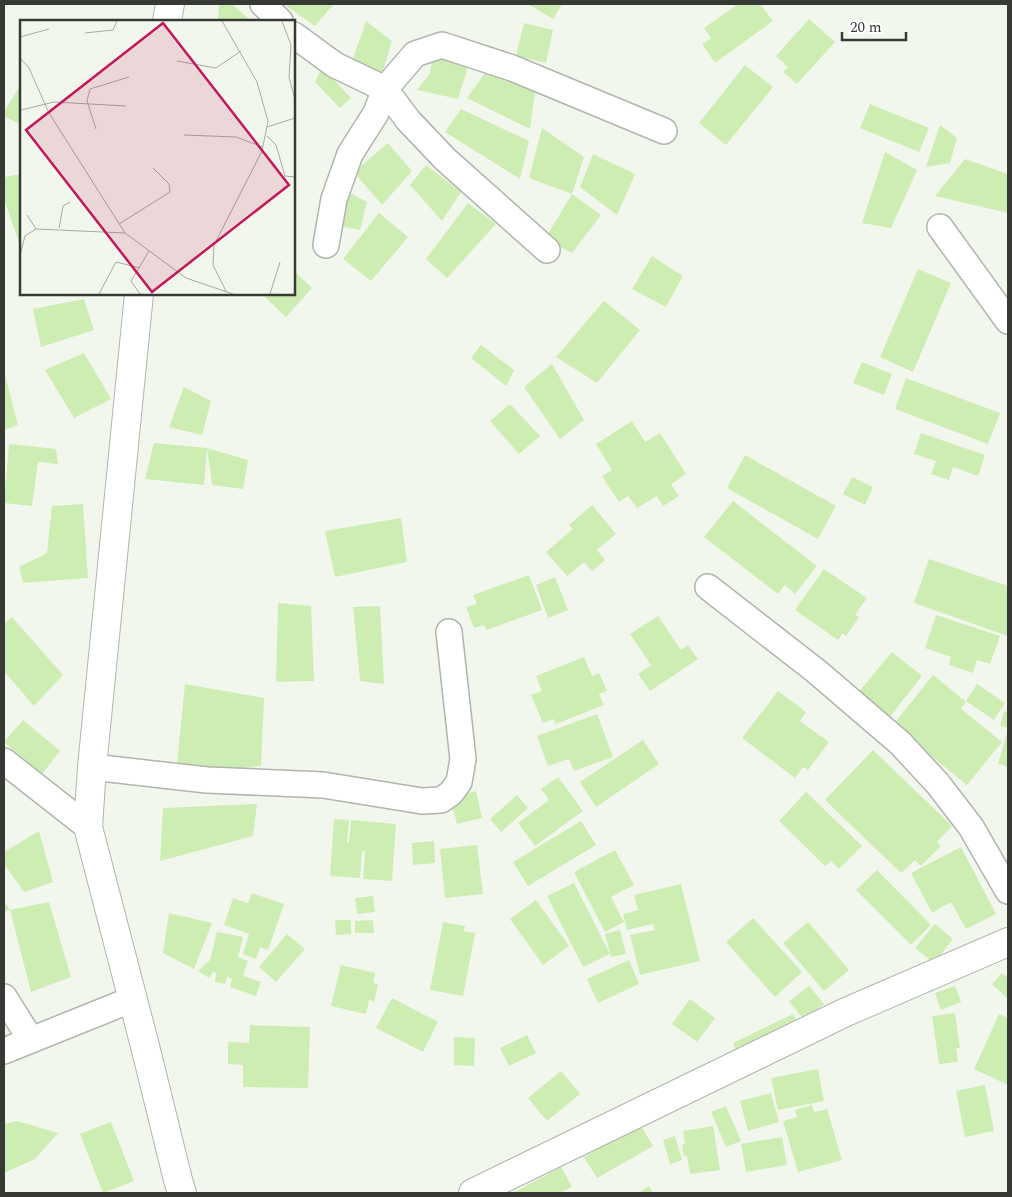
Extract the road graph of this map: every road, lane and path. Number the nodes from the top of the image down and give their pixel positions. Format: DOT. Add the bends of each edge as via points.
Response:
graph roads {
  1 [pos="170,4"];
  2 [pos="263,4"];
  3 [pos="167,20"];
  4 [pos="279,20"];
  5 [pos="295,37"];
  6 [pos="385,89"];
  7 [pos="664,131"];
  8 [pos="940,227"];
  9 [pos="326,245"];
  10 [pos="547,250"];
  11 [pos="139,295"];
  12 [pos="1008,321"];
  13 [pos="708,587"];
  14 [pos="449,632"];
  15 [pos="4,761"];
  16 [pos="92,767"];
  17 [pos="88,827"];
  18 [pos="1008,891"];
  19 [pos="1008,942"];
  20 [pos="4,997"];
  21 [pos="133,999"];
  22 [pos="32,1040"];
  23 [pos="4,1051"];
  24 [pos="182,1193"];
  25 [pos="473,1193"];
  1 -- 3 [label="street"];
  2 -- 4 [label="street"];
  5 -- 6 [label="street" via="335,65"];
  6 -- 7 [label="street" via="415,54 442,44 512,68"];
  6 -- 9 [label="street" via="376,113 350,154 334,199"];
  6 -- 10 [label="street" via="408,120 445,159"];
  8 -- 12 [label="street"];
  11 -- 16 [label="street"];
  13 -- 18 [label="street" via="816,671 900,744 938,784 971,827"];
  14 -- 16 [label="street" via="462,759 459,782 440,800 422,802 324,786 207,780"];
  15 -- 17 [label="street"];
  16 -- 17 [label="street"];
  17 -- 21 [label="street"];
  19 -- 25 [label="street" via="846,1012"];
  20 -- 22 [label="street"];
  21 -- 22 [label="street"];
  21 -- 24 [label="street"];
  22 -- 23 [label="street"];
}
